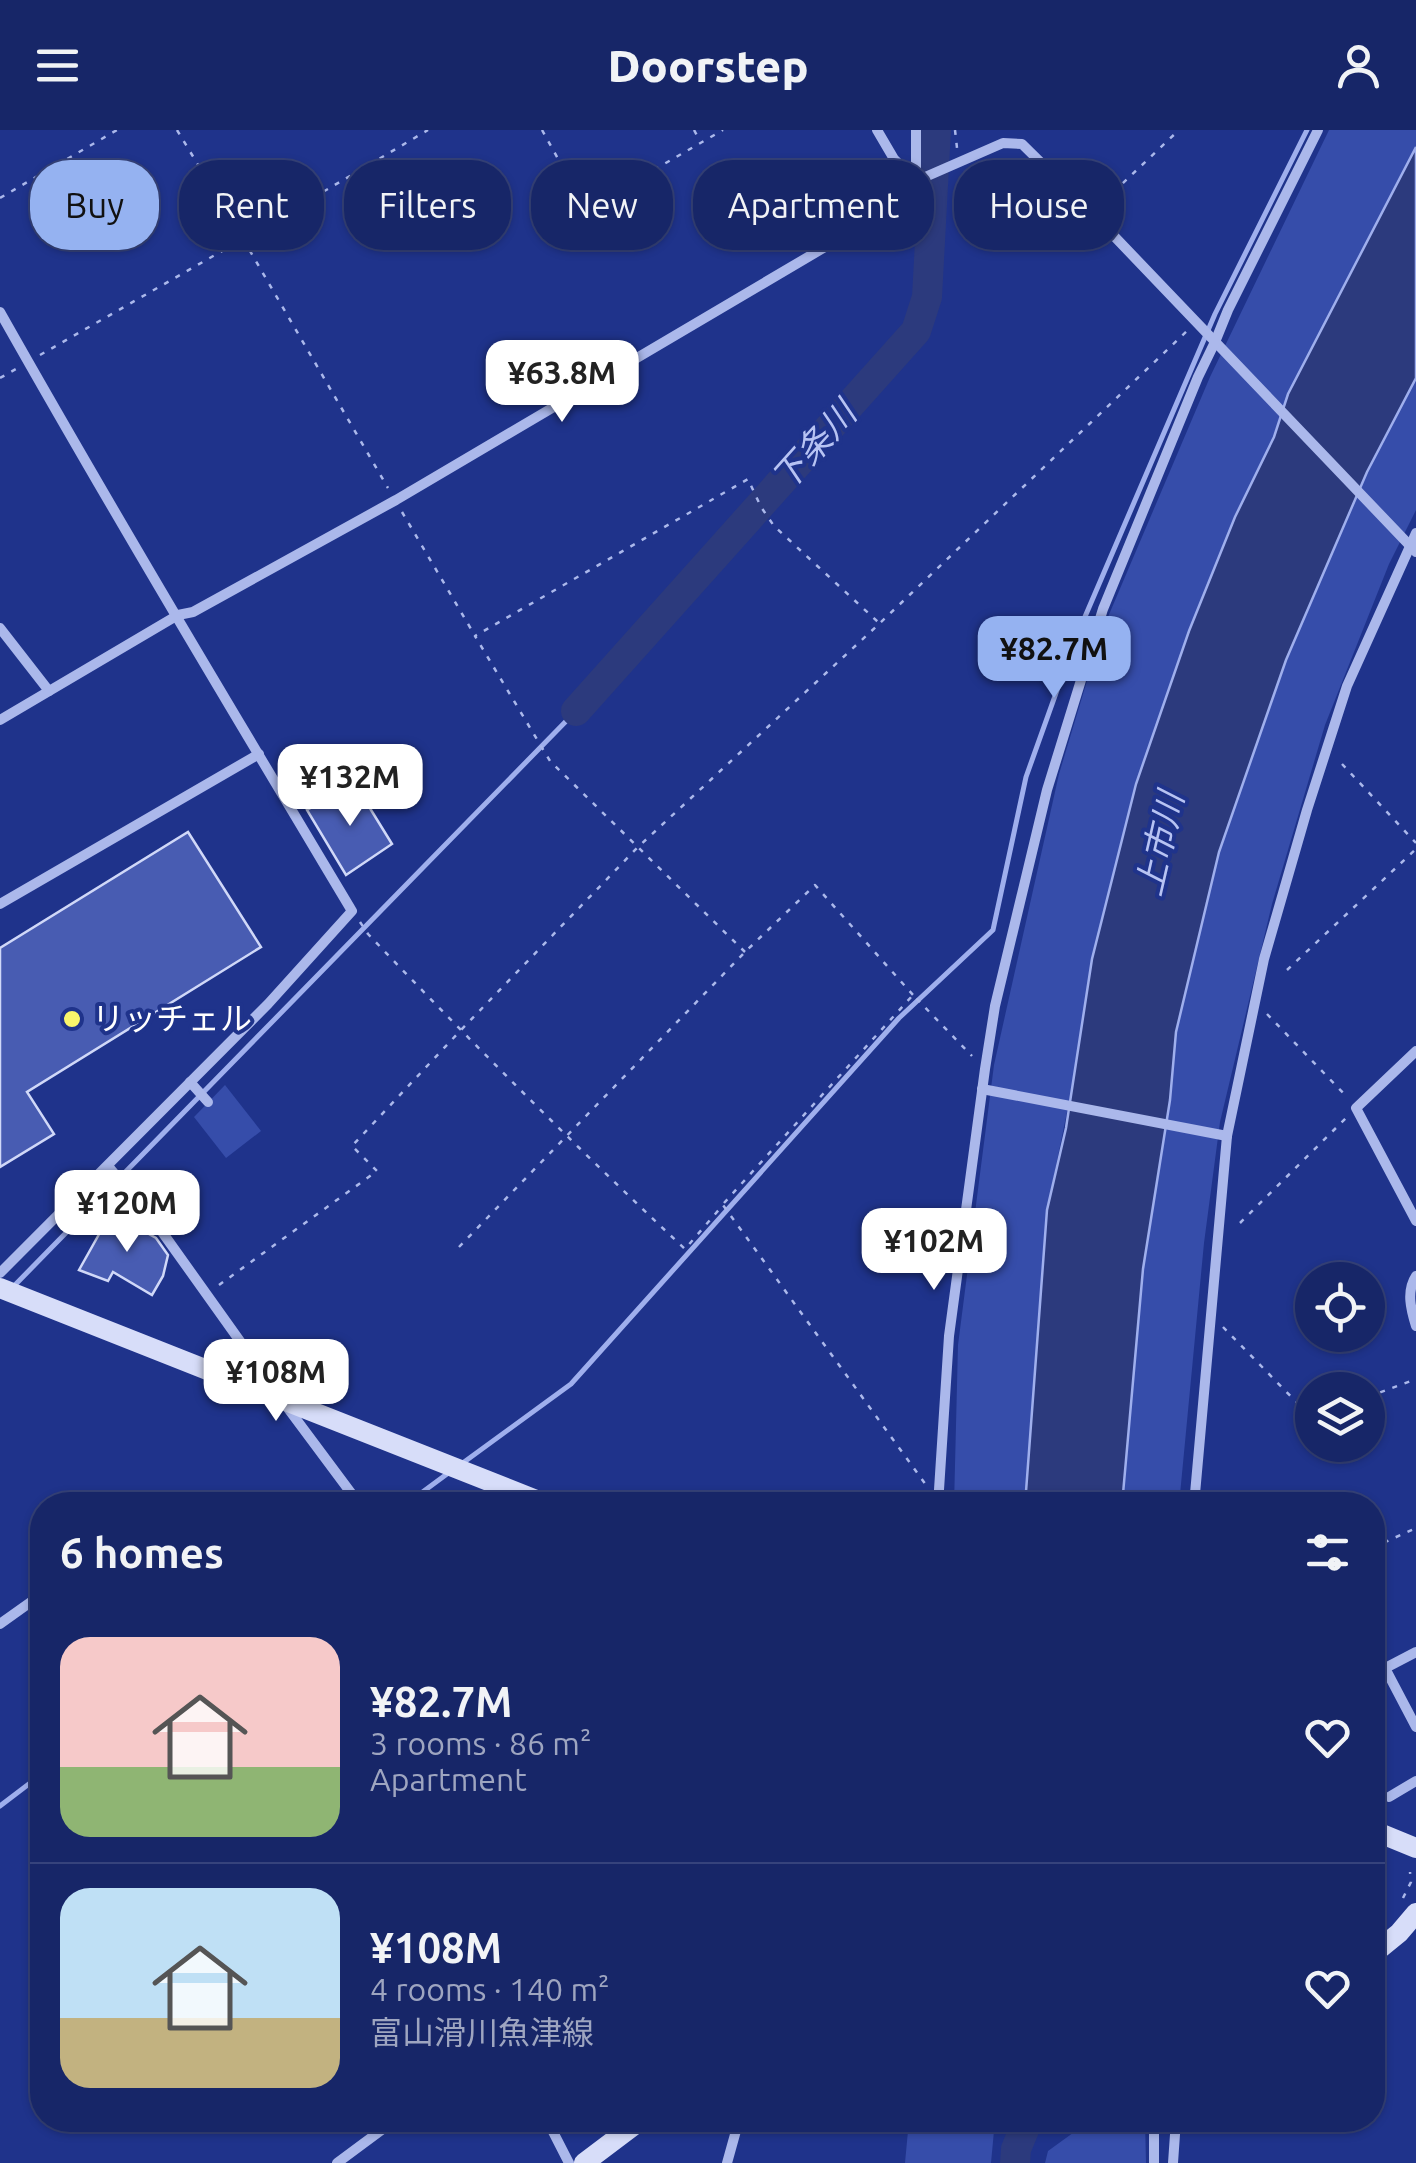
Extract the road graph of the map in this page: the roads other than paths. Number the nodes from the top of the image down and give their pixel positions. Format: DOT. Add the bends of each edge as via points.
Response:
graph roads {
  1 [pos="877,130"];
  2 [pos="916,130"];
  3 [pos="1318,130"];
  4 [pos="895,160"];
  5 [pos="916,160"];
  6 [pos="934,172"];
  7 [pos="820,250"];
  8 [pos="0,312"];
  9 [pos="1216,342"];
  10 [pos="1416,533"];
  11 [pos="1409,545"];
  12 [pos="178,615"];
  13 [pos="0,628"];
  14 [pos="49,691"];
  15 [pos="0,720"];
  16 [pos="259,754"];
  17 [pos="0,904"];
  18 [pos="1416,1051"];
  19 [pos="190,1082"];
  20 [pos="982,1089"];
  21 [pos="208,1102"];
  22 [pos="1227,1136"];
  23 [pos="110,1168"];
  24 [pos="1416,1221"];
  25 [pos="0,1272"];
  26 [pos="1416,1276"];
  27 [pos="0,1288"];
  28 [pos="1416,1326"];
  29 [pos="282,1400"];
  30 [pos="350,1492"];
  31 [pos="516,1492"];
  32 [pos="939,1492"];
  33 [pos="1195,1492"];
  34 [pos="30,1603"];
  35 [pos="0,1624"];
  36 [pos="1416,1652"];
  37 [pos="1385,1668"];
  38 [pos="1416,1727"];
  39 [pos="1416,1781"];
  40 [pos="1390,1797"];
  41 [pos="1385,1835"];
  42 [pos="1416,1848"];
  43 [pos="1408,1908"];
  44 [pos="1385,1944"];
  45 [pos="378,2132"];
  46 [pos="554,2132"];
  47 [pos="625,2132"];
  48 [pos="736,2132"];
  49 [pos="1154,2132"];
  50 [pos="1175,2132"];
  51 [pos="337,2163"];
  52 [pos="569,2163"];
  53 [pos="584,2163"];
  54 [pos="728,2163"];
  55 [pos="1154,2163"];
  56 [pos="1173,2163"];
  1 -- 4 [label="street"];
  2 -- 5 [label="street"];
  3 -- 9 [label="street"];
  6 -- 9 [label="street" via="1003,143 1022,144"];
  7 -- 12 [label="street" via="396,500"];
  8 -- 12 [label="street"];
  9 -- 11 [label="street"];
  9 -- 20 [label="street" via="1103,609 1042,809"];
  10 -- 11 [label="street"];
  11 -- 22 [label="street" via="1347,686 1307,810 1264,959"];
  12 -- 14 [label="street"];
  12 -- 16 [label="street"];
  13 -- 14 [label="street"];
  14 -- 15 [label="street"];
  16 -- 17 [label="street"];
  16 -- 19 [label="street" via="352,911"];
  18 -- 24 [label="street" via="1356,1108"];
  19 -- 21 [label="street"];
  19 -- 23 [label="street"];
  20 -- 22 [label="street"];
  20 -- 32 [label="street" via="949,1336"];
  22 -- 33 [label="street"];
  23 -- 25 [label="street"];
  23 -- 29 [label="street"];
  26 -- 28 [label="street" via="1410,1307"];
  27 -- 29 [label="main road"];
  29 -- 30 [label="street"];
  29 -- 31 [label="main road"];
  34 -- 35 [label="street"];
  36 -- 37 [label="street"];
  37 -- 38 [label="street"];
  39 -- 40 [label="street"];
  41 -- 42 [label="main road"];
  43 -- 44 [label="main road" via="1399,1933"];
  45 -- 51 [label="street"];
  46 -- 52 [label="street"];
  47 -- 53 [label="main road"];
  48 -- 54 [label="street"];
  49 -- 55 [label="street"];
  50 -- 56 [label="street"];
}
